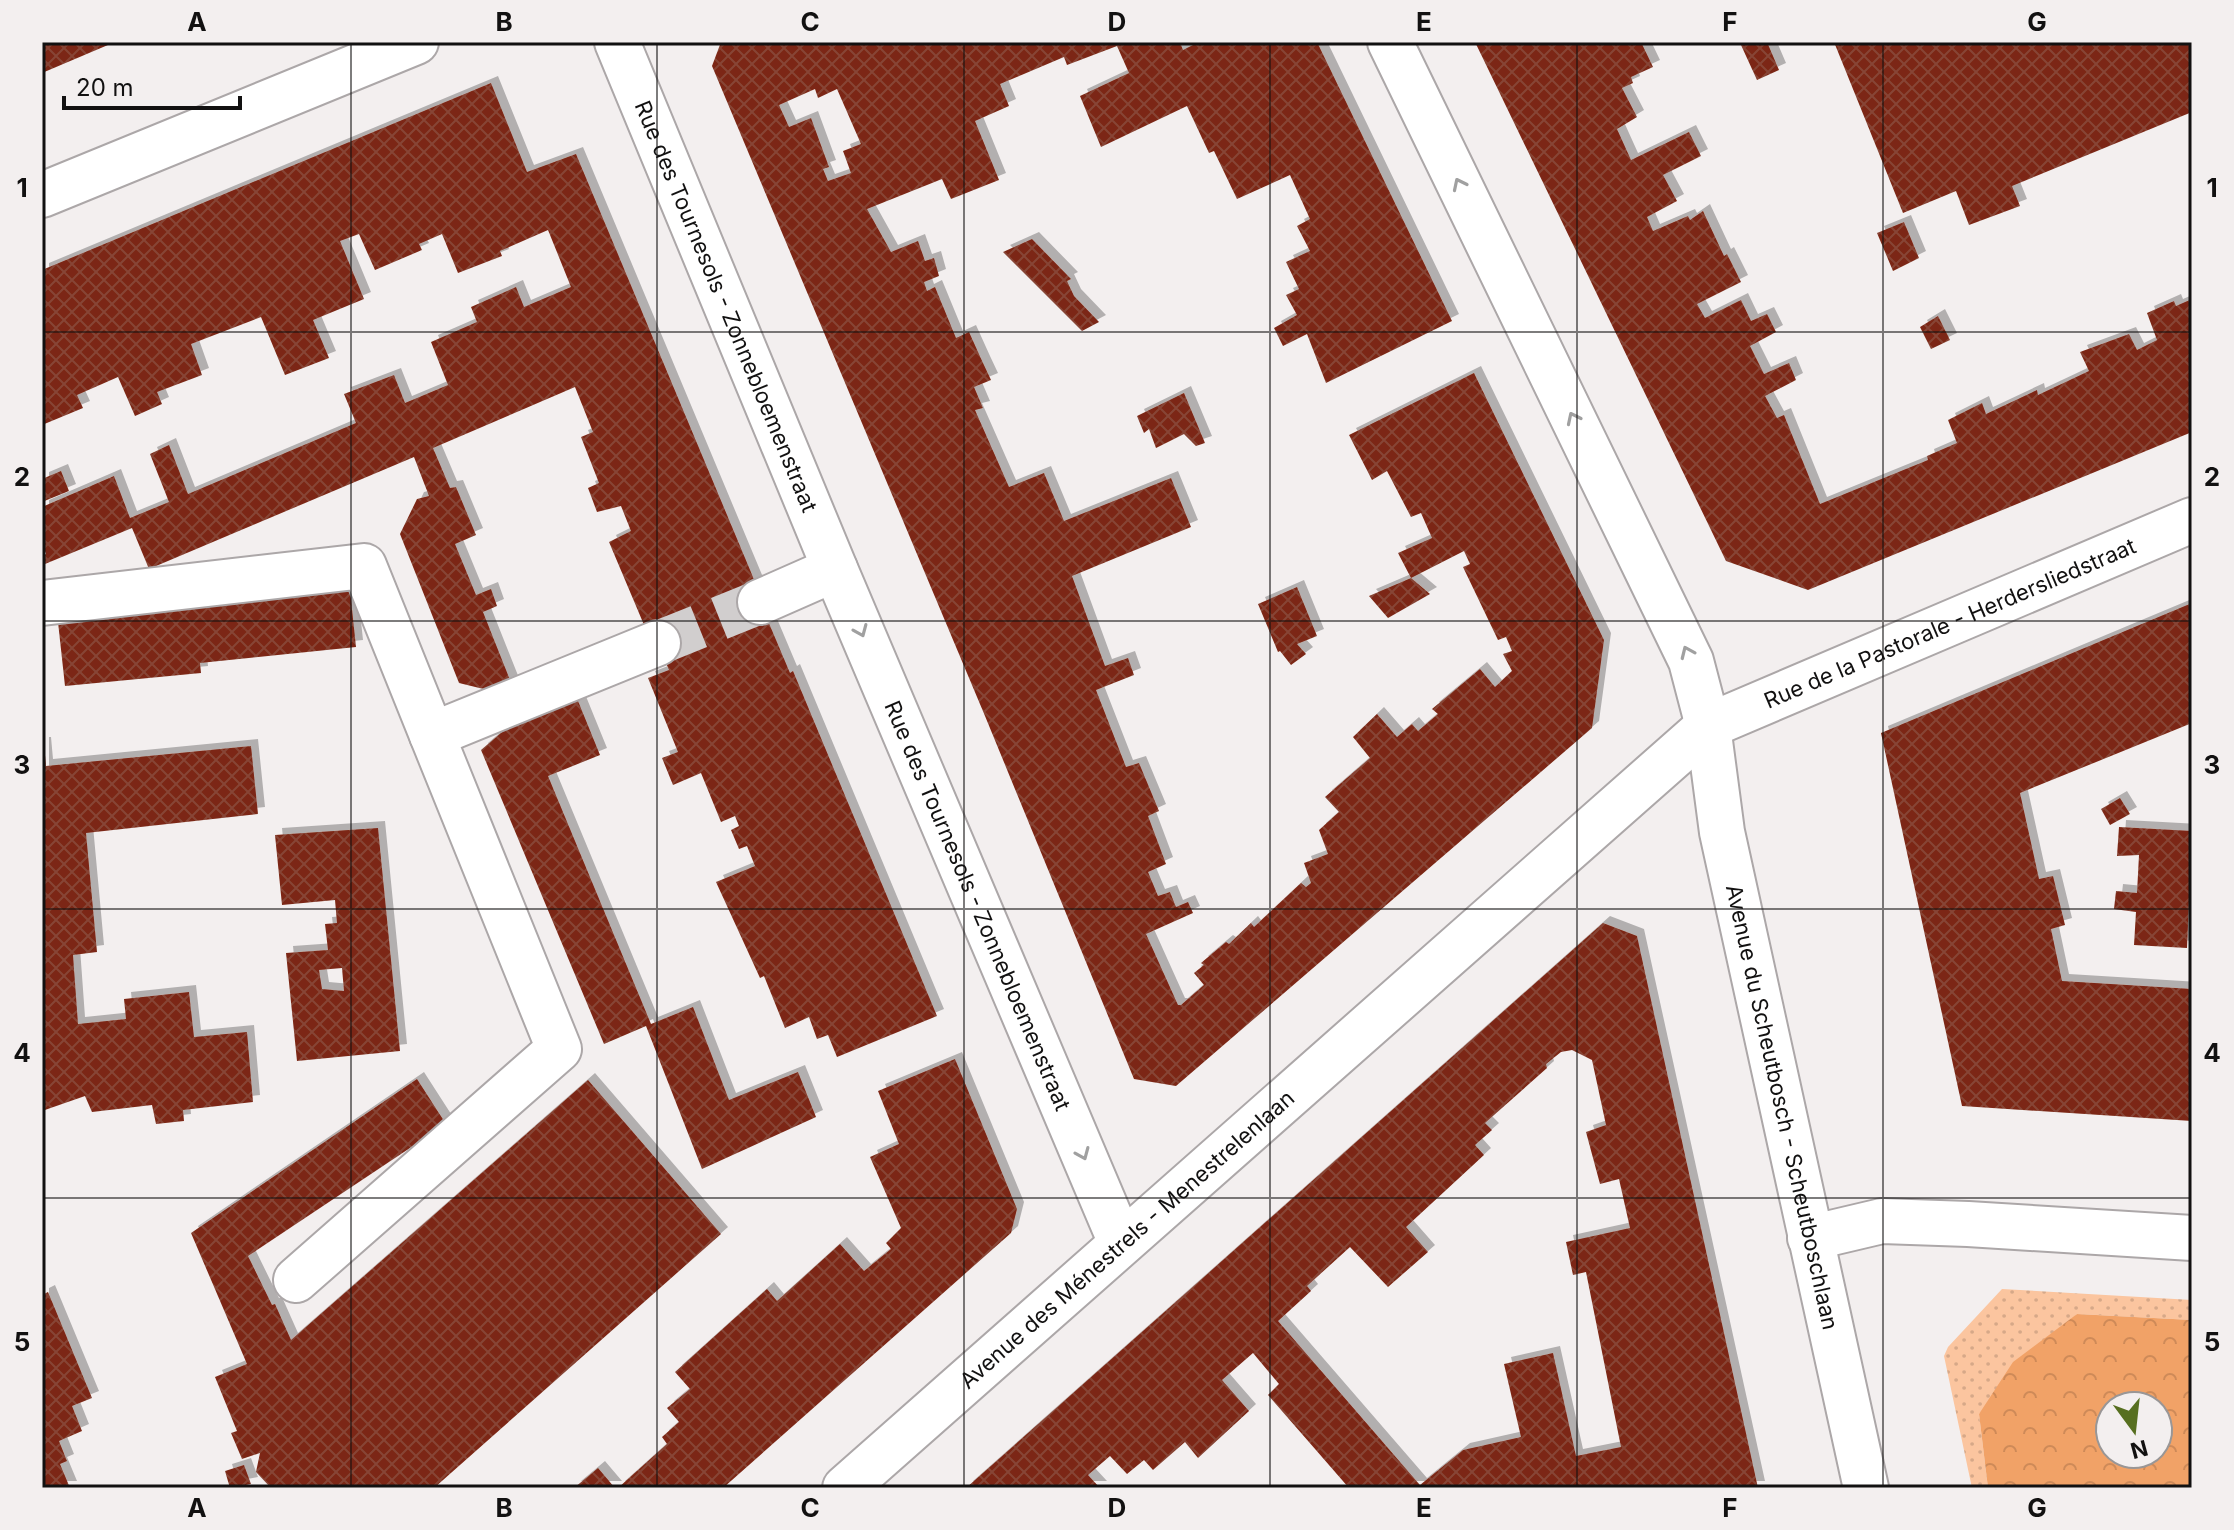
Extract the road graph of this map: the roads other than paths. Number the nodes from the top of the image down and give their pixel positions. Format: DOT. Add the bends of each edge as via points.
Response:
graph roads {
  1 [pos="416,42"];
  2 [pos="617,42"];
  3 [pos="1390,42"];
  4 [pos="42,195"];
  5 [pos="2192,520"];
  6 [pos="835,569"];
  7 [pos="760,602"];
  8 [pos="42,603"];
  9 [pos="658,643"];
  10 [pos="1708,726"];
  11 [pos="432,735"];
  12 [pos="1408,991"];
  13 [pos="1810,1238"];
  14 [pos="2192,1238"];
  15 [pos="1121,1243"];
  16 [pos="296,1280"];
  17 [pos="845,1488"];
  18 [pos="1866,1488"];
  1 -- 4 [label="street"];
  2 -- 6 [label="street, Rue des Tournesols - Zonnebloemenstraat"];
  10 -- 3 [label="street, Avenue du Scheutbosch - Scheutboschlaan, one-way" via="1691,661"];
  5 -- 10 [label="street, Rue de la Pastorale - Herdersliedstraat"];
  6 -- 7 [label="street"];
  6 -- 15 [label="street, Rue des Tournesols - Zonnebloemenstraat, one-way"];
  8 -- 11 [label="street" via="364,566"];
  9 -- 11 [label="street"];
  10 -- 12 [label="street, Rue de la Pastorale - Herdersliedstraat"];
  10 -- 13 [label="street, Avenue du Scheutbosch - Scheutboschlaan" via="1722,832"];
  11 -- 16 [label="street" via="559,1049"];
  12 -- 15 [label="street, Avenue des Ménestrels - Menestrelenlaan"];
  13 -- 14 [label="street" via="1882,1221"];
  13 -- 18 [label="street, Avenue du Scheutbosch - Scheutboschlaan"];
  15 -- 17 [label="street, Avenue des Ménestrels - Menestrelenlaan"];
}
